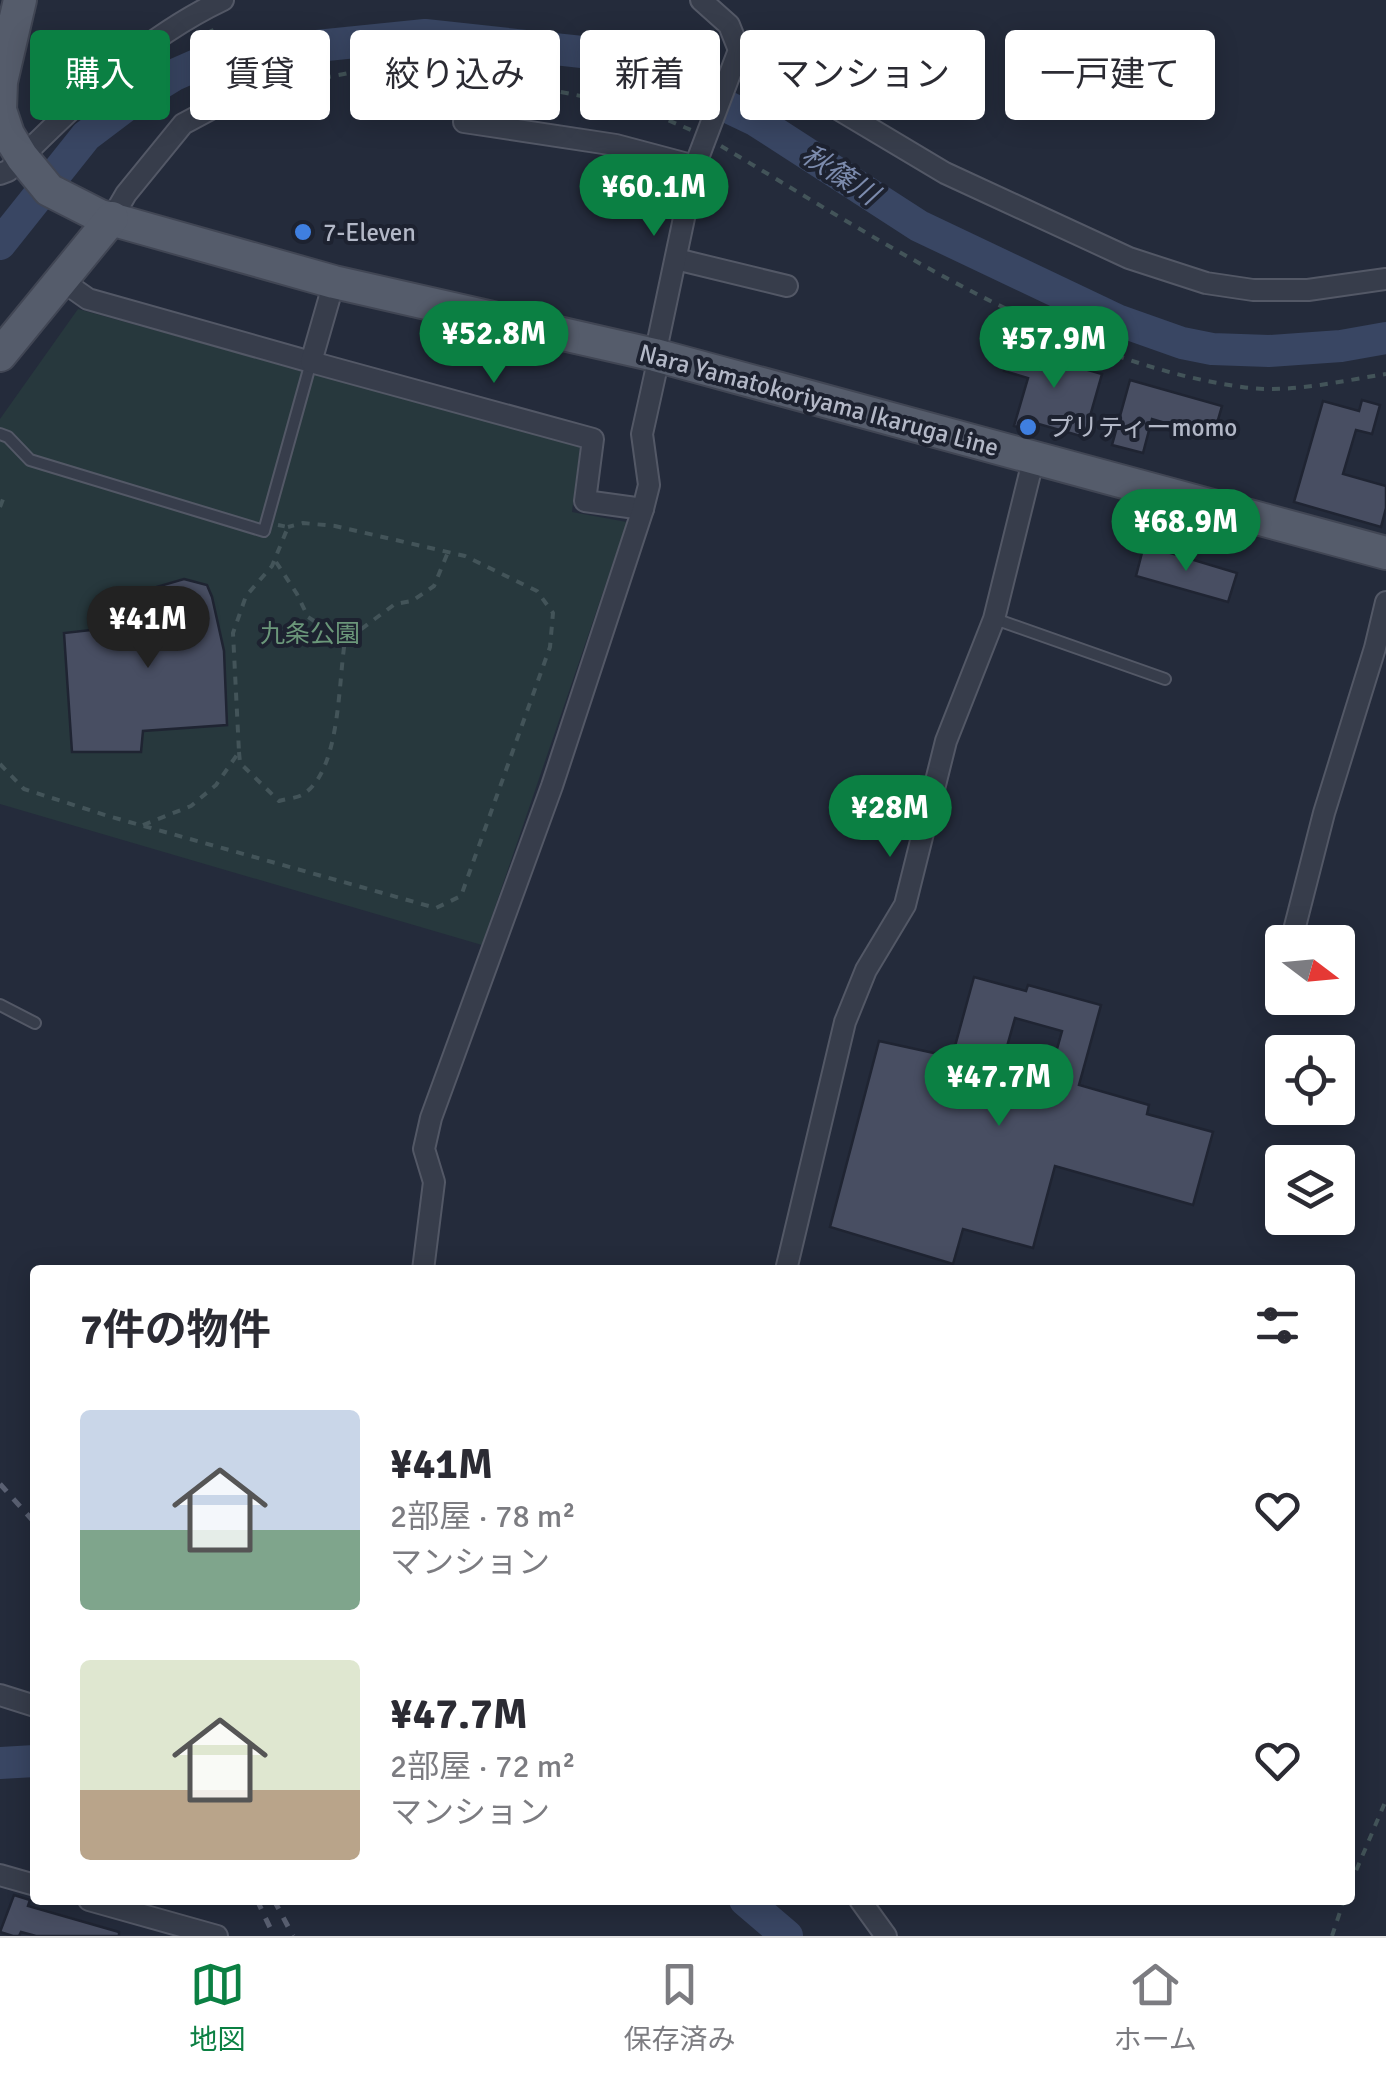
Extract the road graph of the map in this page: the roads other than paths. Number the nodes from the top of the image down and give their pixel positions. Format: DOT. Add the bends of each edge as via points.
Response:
graph roads {
  1 [pos="224,0"];
  2 [pos="701,0"];
  3 [pos="12,14"];
  4 [pos="737,56"];
  5 [pos="191,120"];
  6 [pos="464,122"];
  7 [pos="17,166"];
  8 [pos="695,166"];
  9 [pos="106,217"];
  10 [pos="676,259"];
  11 [pos="61,280"];
  12 [pos="1386,280"];
  13 [pos="334,282"];
  14 [pos="787,286"];
  15 [pos="0,356"];
  16 [pos="657,356"];
  17 [pos="311,362"];
  18 [pos="0,434"];
  19 [pos="1034,457"];
  20 [pos="643,509"];
  21 [pos="1386,552"];
  22 [pos="1386,602"];
  23 [pos="994,619"];
  24 [pos="1165,679"];
  25 [pos="1295,925"];
  26 [pos="0,1006"];
  27 [pos="34,1022"];
  28 [pos="423,1265"];
  29 [pos="787,1265"];
  30 [pos="0,1696"];
  31 [pos="30,1705"];
  32 [pos="0,1875"];
  33 [pos="30,1884"];
  34 [pos="107,1905"];
  35 [pos="864,1905"];
  36 [pos="217,1936"];
  37 [pos="886,1936"];
  1 -- 7 [label="street" via="123,61"];
  2 -- 4 [label="street" via="729,26"];
  3 -- 7 [label="main road, Nara Yamatokoriyama Ikaruga Line" via="0,110"];
  4 -- 8 [label="street"];
  4 -- 12 [label="street" via="945,173 1128,258 1253,290"];
  5 -- 9 [label="street"];
  6 -- 8 [label="street" via="616,145"];
  7 -- 9 [label="main road, Nara Yamatokoriyama Ikaruga Line" via="60,198"];
  8 -- 10 [label="street"];
  9 -- 11 [label="main road"];
  9 -- 13 [label="main road, Nara Yamatokoriyama Ikaruga Line"];
  10 -- 14 [label="street"];
  10 -- 16 [label="street"];
  11 -- 15 [label="main road"];
  11 -- 17 [label="street" via="88,299"];
  13 -- 16 [label="main road, Nara Yamatokoriyama Ikaruga Line"];
  13 -- 17 [label="street"];
  16 -- 19 [label="main road, Nara Yamatokoriyama Ikaruga Line"];
  16 -- 20 [label="street" via="642,434 649,485"];
  17 -- 18 [label="lane" via="264,531 30,460"];
  17 -- 20 [label="street" via="593,439 585,501"];
  19 -- 21 [label="main road, Nara Yamatokoriyama Ikaruga Line"];
  19 -- 23 [label="street"];
  20 -- 28 [label="street" via="552,786 431,1118 424,1149 434,1182"];
  22 -- 25 [label="street"];
  23 -- 24 [label="lane"];
  23 -- 29 [label="street" via="946,741 905,905 844,1022"];
  26 -- 27 [label="lane"];
  30 -- 31 [label="street"];
  32 -- 33 [label="street"];
  34 -- 36 [label="street"];
  35 -- 37 [label="street"];
}
